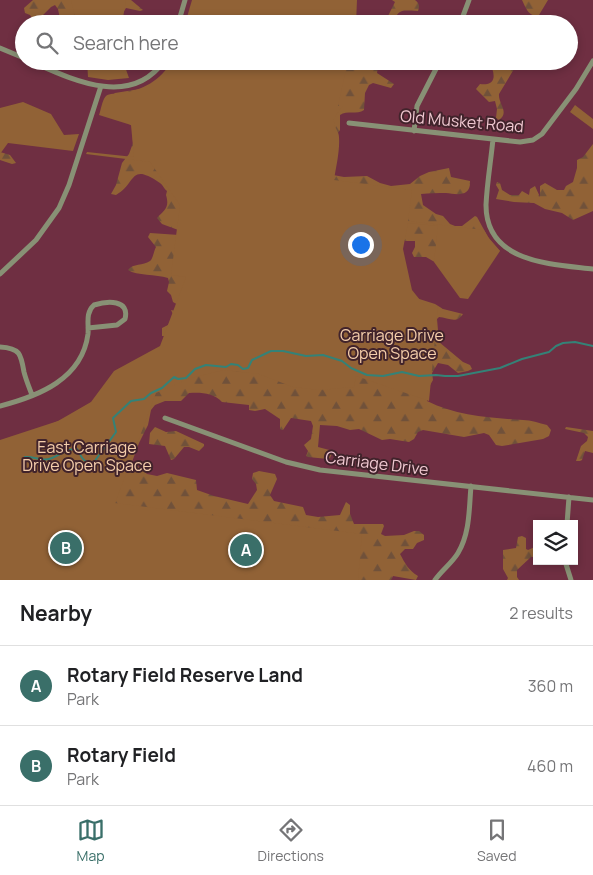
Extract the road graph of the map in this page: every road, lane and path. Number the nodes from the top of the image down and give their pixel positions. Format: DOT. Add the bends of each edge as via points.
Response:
graph roads {
  1 [pos="185,0"];
  2 [pos="470,0"];
  3 [pos="181,15"];
  4 [pos="464,15"];
  5 [pos="0,48"];
  6 [pos="15,54"];
  7 [pos="593,61"];
  8 [pos="52,70"];
  9 [pos="154,70"];
  10 [pos="435,70"];
  11 [pos="101,86"];
  12 [pos="349,123"];
  13 [pos="414,131"];
  14 [pos="493,139"];
  15 [pos="593,269"];
  16 [pos="0,274"];
  17 [pos="88,328"];
  18 [pos="0,347"];
  19 [pos="32,395"];
  20 [pos="0,406"];
  21 [pos="165,418"];
  22 [pos="471,486"];
  23 [pos="569,497"];
  24 [pos="593,500"];
  25 [pos="567,520"];
  26 [pos="566,565"];
  27 [pos="435,580"];
  28 [pos="572,580"];
  1 -- 3 [label="street"];
  2 -- 4 [label="street"];
  5 -- 6 [label="street"];
  7 -- 14 [label="street, Old Musket Road" via="542,134 533,140 520,142"];
  8 -- 11 [label="street"];
  9 -- 11 [label="street" via="134,83"];
  10 -- 13 [label="street" via="417,106"];
  11 -- 16 [label="street" via="59,208 36,240"];
  12 -- 13 [label="street, Old Musket Road"];
  13 -- 14 [label="street, Old Musket Road"];
  14 -- 15 [label="street" via="486,206 489,225 498,240 516,254 542,264"];
  17 -- 17 [label="street" via="88,313 94,305 117,302 125,309 125,320 120,324"];
  17 -- 19 [label="street" via="83,353 75,367 55,385"];
  18 -- 19 [label="street" via="14,349 21,356"];
  19 -- 20 [label="street"];
  21 -- 22 [label="street, Carriage Drive" via="286,462 320,470"];
  22 -- 23 [label="street, Carriage Drive"];
  22 -- 27 [label="street" via="465,540 457,555"];
  23 -- 24 [label="street, Carriage Drive"];
  23 -- 25 [label="street"];
  26 -- 28 [label="street"];
}
